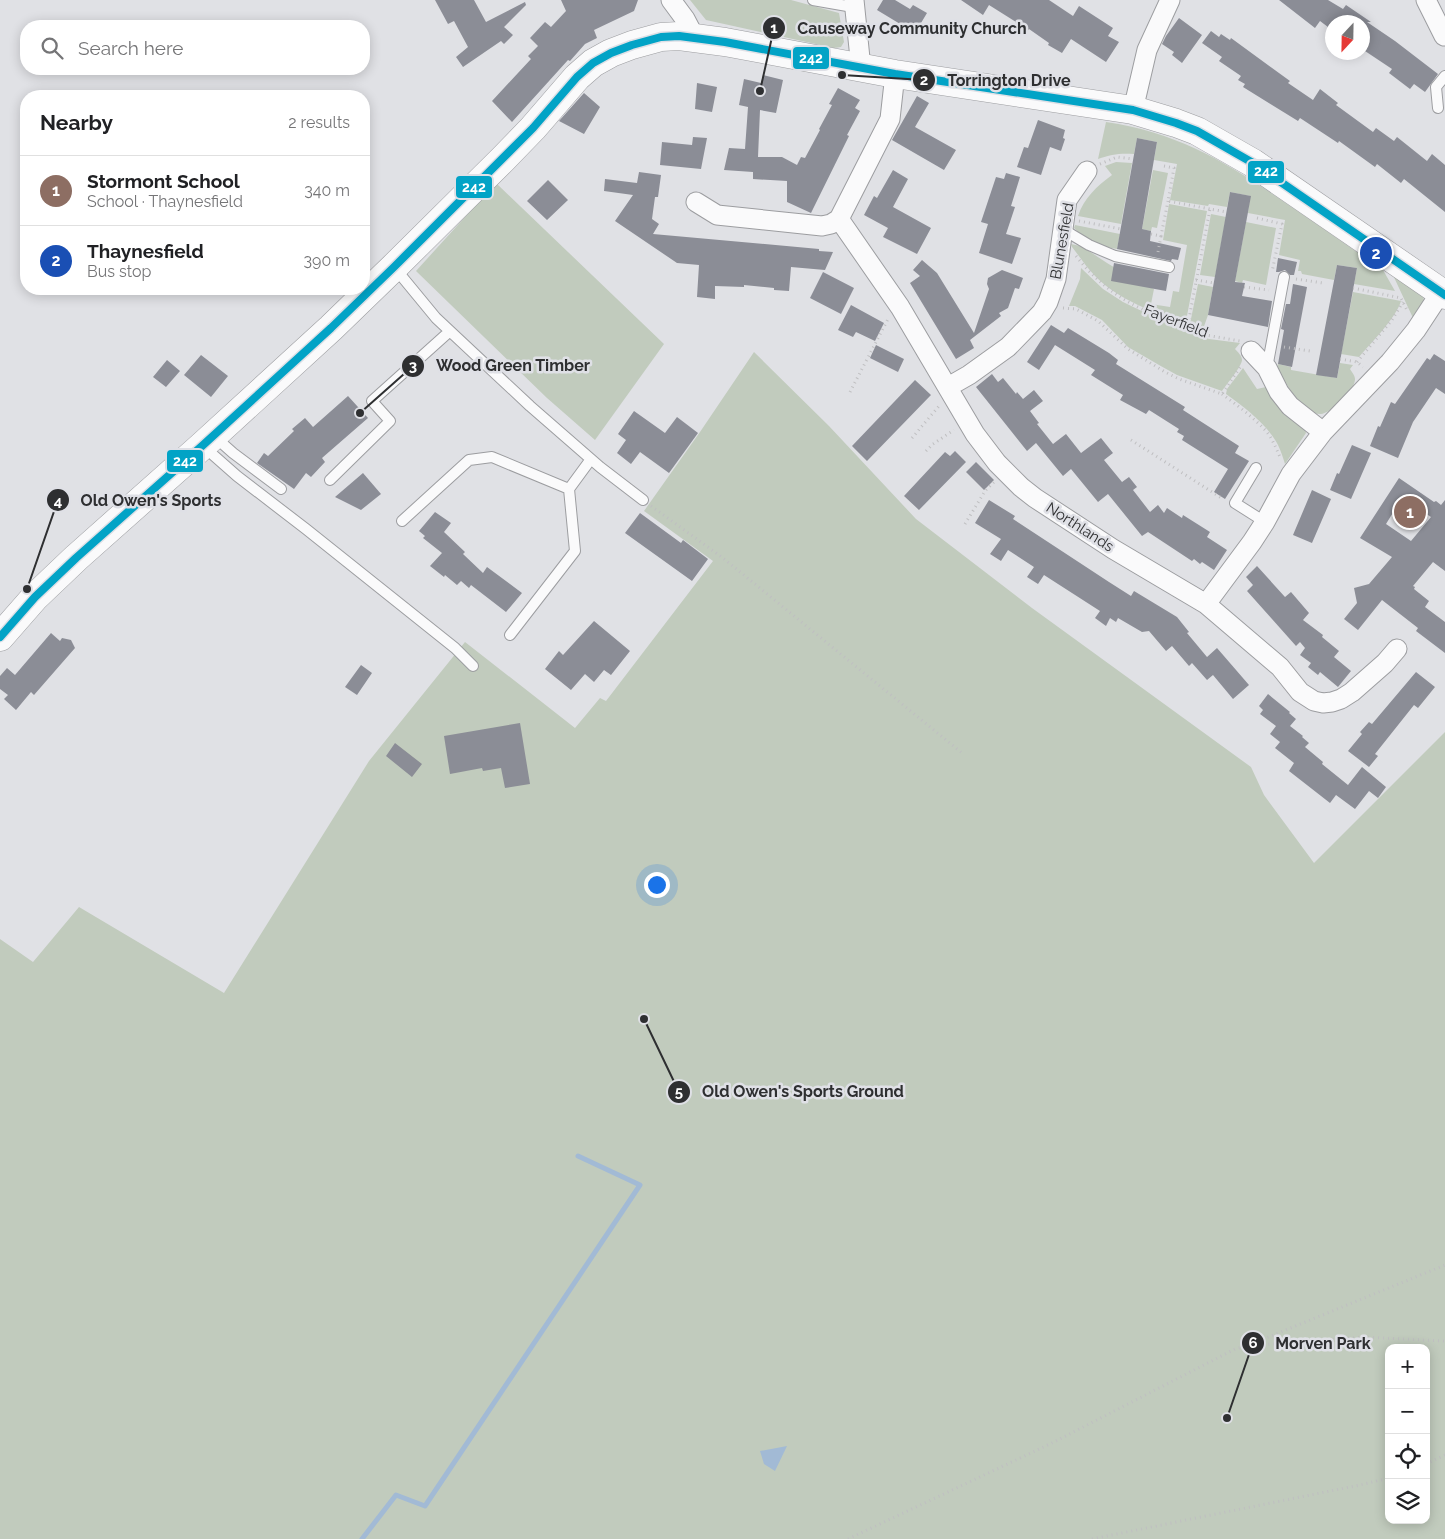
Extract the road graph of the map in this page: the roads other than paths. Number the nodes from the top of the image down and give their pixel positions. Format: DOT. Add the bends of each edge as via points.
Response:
graph roads {
  1 [pos="671,0"];
  2 [pos="813,0"];
  3 [pos="1170,0"];
  4 [pos="1426,0"];
  5 [pos="854,4"];
  6 [pos="1445,37"];
  7 [pos="695,38"];
  8 [pos="861,68"];
  9 [pos="896,74"];
  10 [pos="1445,76"];
  11 [pos="1438,108"];
  12 [pos="1133,110"];
  13 [pos="1087,171"];
  14 [pos="696,202"];
  15 [pos="839,219"];
  16 [pos="1064,229"];
  17 [pos="394,267"];
  18 [pos="1169,267"];
  19 [pos="1284,277"];
  20 [pos="370,290"];
  21 [pos="1443,294"];
  22 [pos="365,295"];
  23 [pos="450,331"];
  24 [pos="1251,351"];
  25 [pos="1267,368"];
  26 [pos="950,391"];
  27 [pos="1323,432"];
  28 [pos="208,441"];
  29 [pos="591,459"];
  30 [pos="1256,468"];
  31 [pos="330,480"];
  32 [pos="281,489"];
  33 [pos="569,489"];
  34 [pos="643,500"];
  35 [pos="402,521"];
  36 [pos="1265,522"];
  37 [pos="1206,604"];
  38 [pos="510,635"];
  39 [pos="0,637"];
  40 [pos="1397,649"];
  41 [pos="473,666"];
  1 -- 7 [label="street"];
  2 -- 5 [label="lane"];
  3 -- 12 [label="street" via="1147,50"];
  4 -- 6 [label="street"];
  5 -- 8 [label="street"];
  7 -- 8 [label="main road"];
  7 -- 17 [label="main road" via="661,37 611,53 593,63 503,159"];
  8 -- 9 [label="main road"];
  9 -- 12 [label="main road"];
  9 -- 15 [label="street" via="890,119"];
  10 -- 11 [label="lane" via="1436,87"];
  12 -- 21 [label="main road" via="1176,123 1216,141"];
  13 -- 16 [label="street, Blunesfield" via="1067,200"];
  14 -- 15 [label="street" via="717,215 732,217 822,226"];
  15 -- 26 [label="street, Northlands" via="900,307"];
  16 -- 18 [label="lane" via="1115,256"];
  16 -- 26 [label="street, Blunesfield" via="1056,279 1042,312 1008,347"];
  17 -- 20 [label="main road"];
  17 -- 23 [label="lane"];
  19 -- 25 [label="lane"];
  21 -- 27 [label="street" via="1390,362"];
  22 -- 28 [label="main road"];
  23 -- 29 [label="lane"];
  23 -- 31 [label="lane" via="372,401 390,421"];
  24 -- 25 [label="street"];
  25 -- 27 [label="street" via="1290,406"];
  26 -- 37 [label="street, Northlands" via="967,422 992,456 1021,487 1078,527"];
  27 -- 36 [label="street" via="1291,474"];
  28 -- 32 [label="lane" via="233,453"];
  28 -- 39 [label="main road" via="76,558"];
  28 -- 41 [label="lane" via="237,476 456,648"];
  29 -- 33 [label="lane"];
  29 -- 34 [label="lane"];
  30 -- 36 [label="lane" via="1235,503"];
  33 -- 35 [label="lane" via="492,458 468,460"];
  33 -- 38 [label="lane" via="575,550"];
  36 -- 37 [label="street"];
  37 -- 40 [label="street, Northlands" via="1280,667 1300,692 1314,701 1323,703 1341,699 1371,676"];
}
